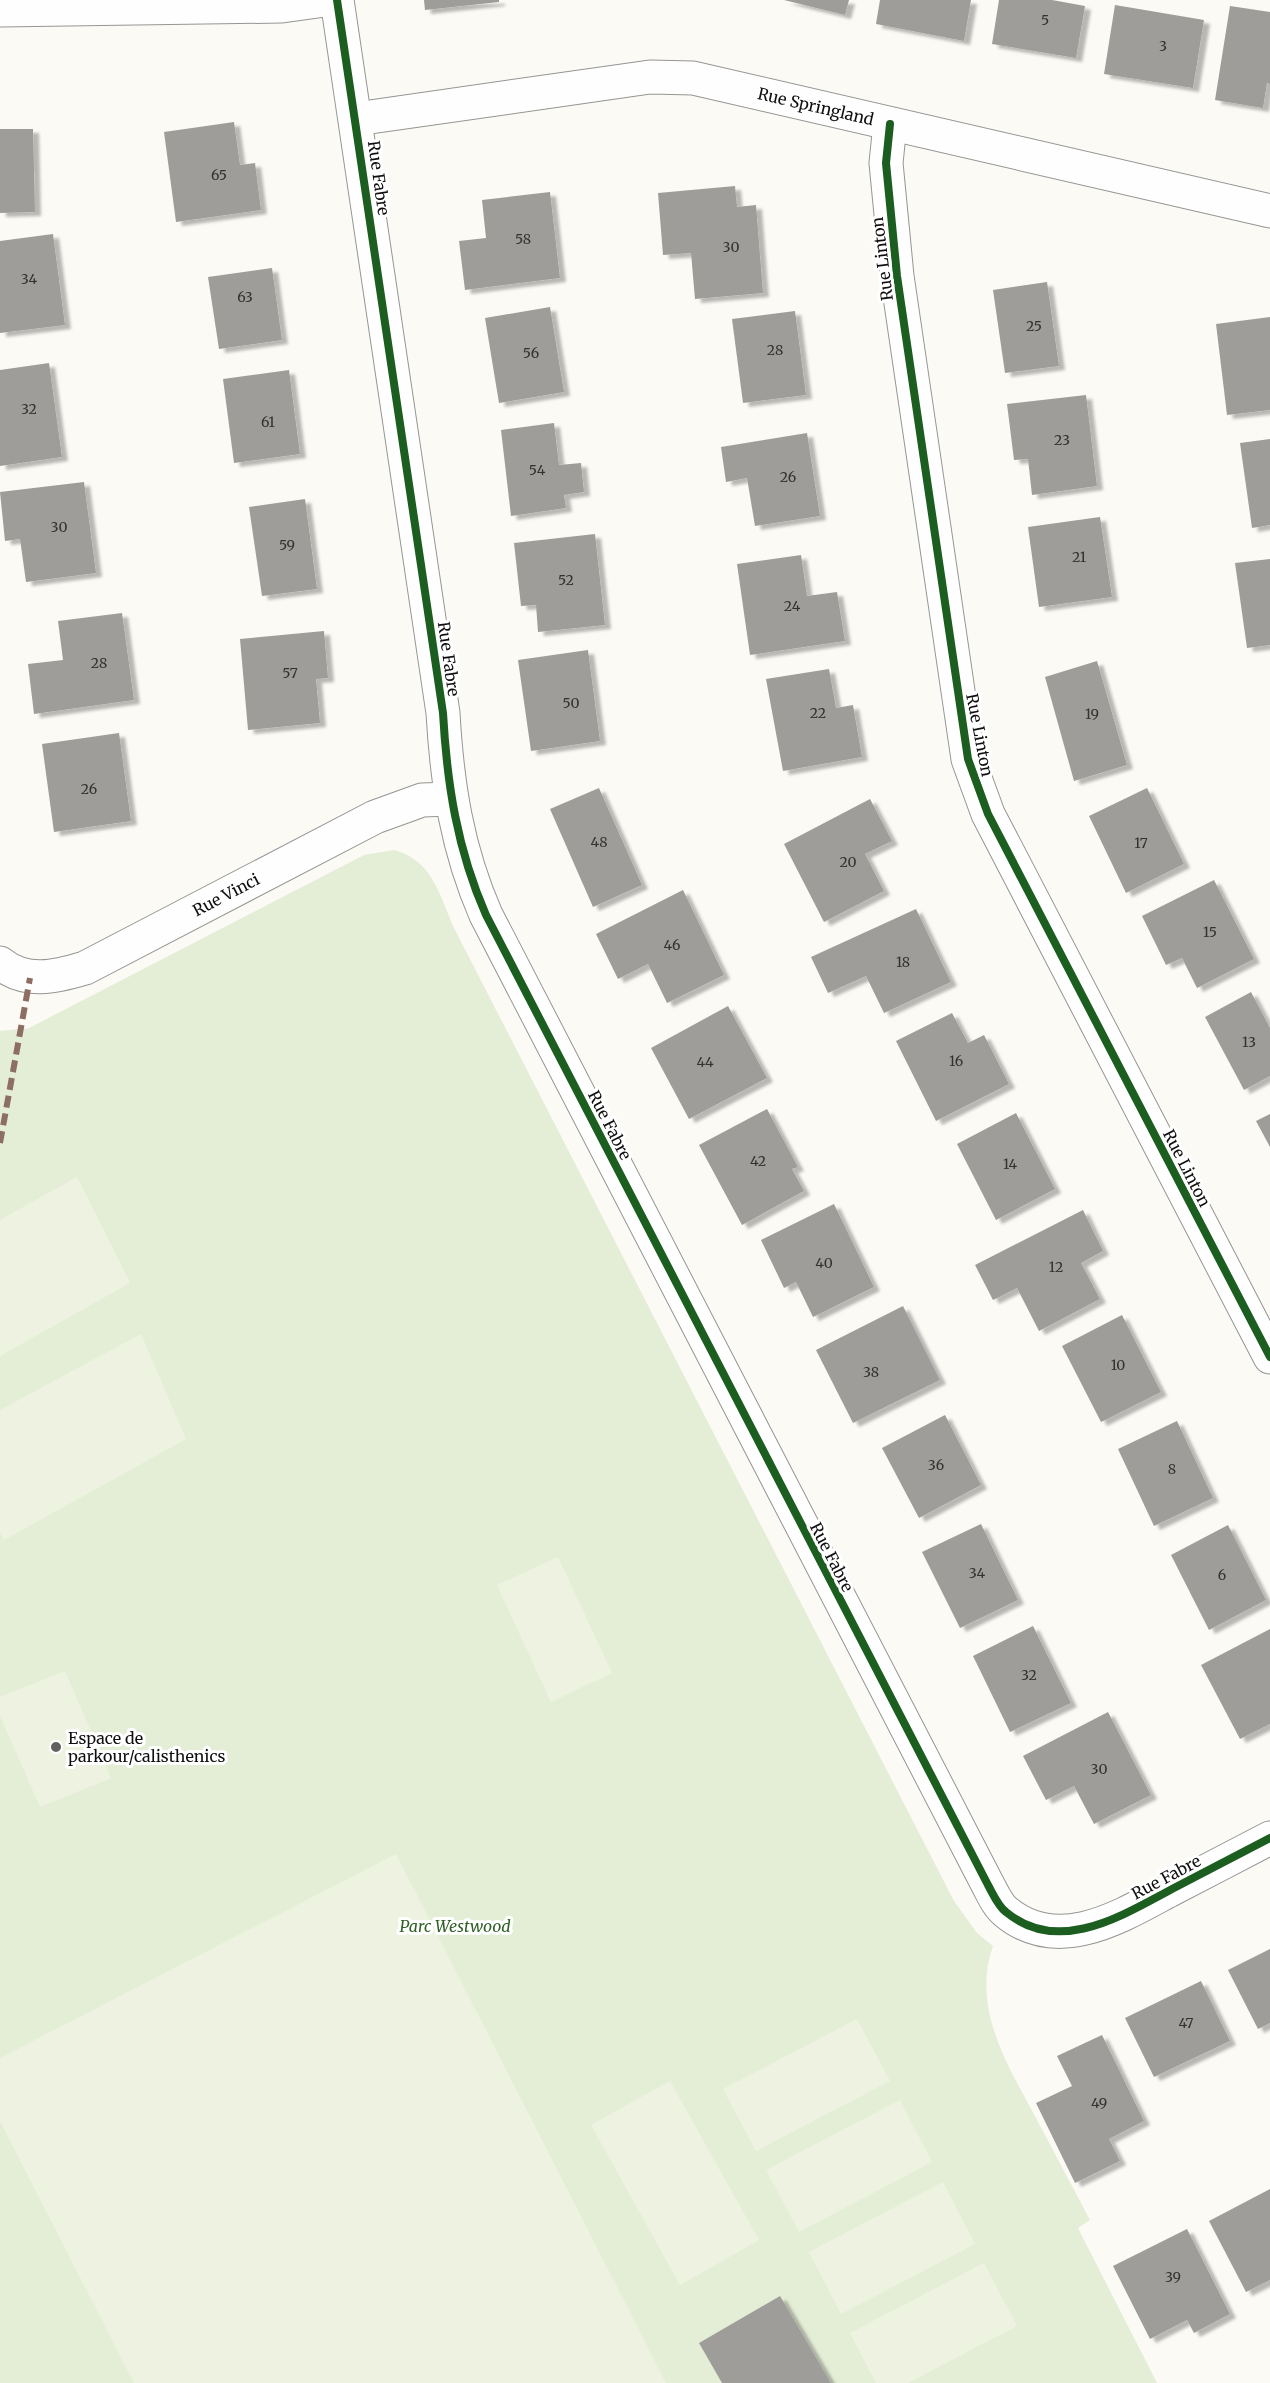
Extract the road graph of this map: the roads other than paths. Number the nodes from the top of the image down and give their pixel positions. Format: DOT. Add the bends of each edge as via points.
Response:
graph roads {
  1 [pos="325,0"];
  2 [pos="338,0"];
  3 [pos="0,10"];
  4 [pos="356,119"];
  5 [pos="890,124"];
  6 [pos="1270,211"];
  7 [pos="451,799"];
  8 [pos="0,963"];
  9 [pos="1270,1357"];
  10 [pos="1270,1838"];
  1 -- 3 [label="street" via="282,6"];
  2 -- 4 [label="street, Rue Fabre"];
  4 -- 5 [label="street, Rue Springland" via="672,76"];
  4 -- 7 [label="street, Rue Fabre" via="443,713"];
  5 -- 6 [label="street, Rue Springland"];
  5 -- 9 [label="street, Rue Linton" via="886,163 897,276 968,759 988,814"];
  7 -- 8 [label="street, Rue Vinci" via="422,800 375,817 85,968 30,978 15,974"];
  7 -- 10 [label="street, Rue Fabre" via="462,853 486,915 891,1702 1005,1911 1050,1931 1088,1929 1122,1916"];
}
